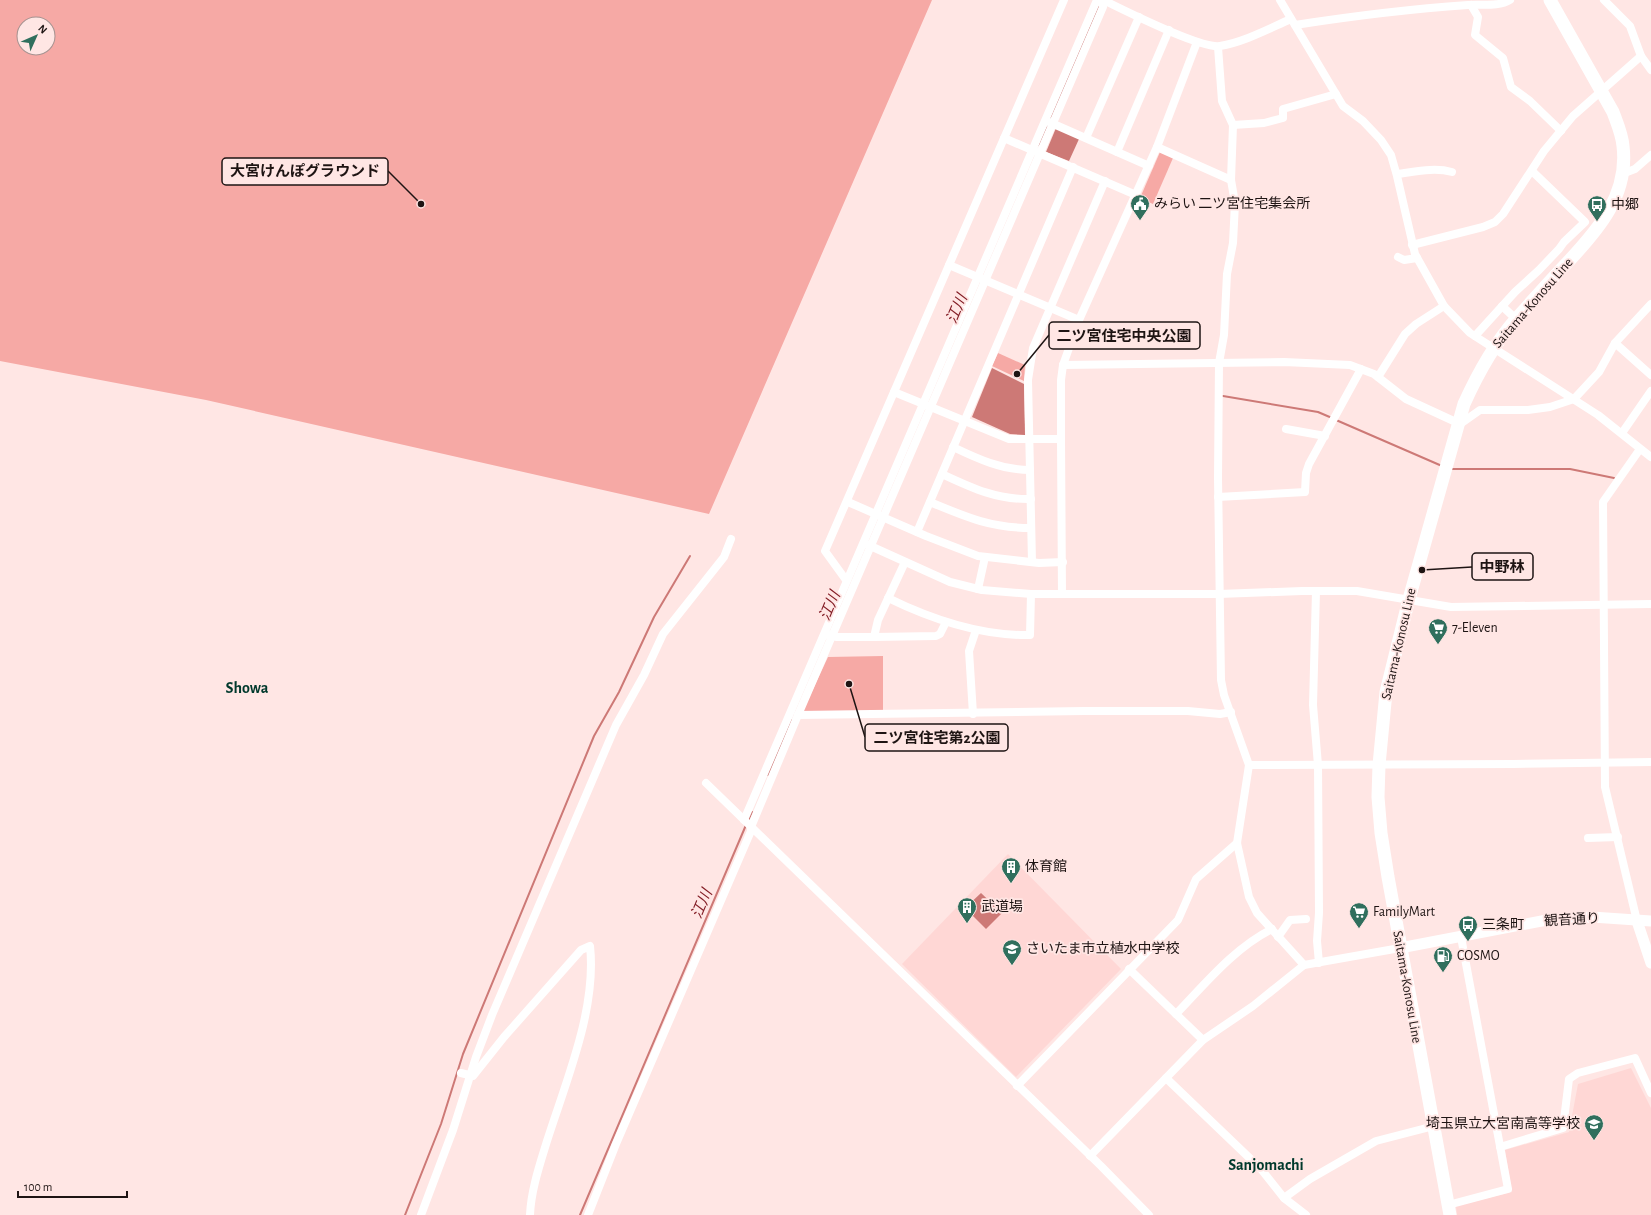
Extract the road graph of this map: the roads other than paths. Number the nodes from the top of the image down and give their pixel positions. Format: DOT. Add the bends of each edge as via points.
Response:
graph roads {
  1 [pos="1064,0"];
  2 [pos="1097,0"];
  3 [pos="1102,0"];
  4 [pos="1280,0"];
  5 [pos="1510,0"];
  6 [pos="1550,0"];
  7 [pos="1604,0"];
  8 [pos="1425,4"];
  9 [pos="1471,5"];
  10 [pos="1139,17"];
  11 [pos="1293,22"];
  12 [pos="1169,30"];
  13 [pos="1197,42"];
  14 [pos="1218,47"];
  15 [pos="1641,56"];
  16 [pos="1651,70"];
  17 [pos="1601,91"];
  18 [pos="1336,94"];
  19 [pos="1049,122"];
  20 [pos="1233,125"];
  21 [pos="1561,131"];
  22 [pos="1004,138"];
  23 [pos="1086,138"];
  24 [pos="1157,147"];
  25 [pos="1036,152"];
  26 [pos="1117,152"];
  27 [pos="1651,155"];
  28 [pos="1149,166"];
  29 [pos="1073,167"];
  30 [pos="1532,171"];
  31 [pos="1452,172"];
  32 [pos="1397,174"];
  33 [pos="1622,174"];
  34 [pos="1231,180"];
  35 [pos="1105,182"];
  36 [pos="1136,195"];
  37 [pos="1412,245"];
  38 [pos="1398,257"];
  39 [pos="1417,258"];
  40 [pos="949,264"];
  41 [pos="982,278"];
  42 [pos="1019,294"];
  43 [pos="1651,304"];
  44 [pos="1444,306"];
  45 [pos="1502,306"];
  46 [pos="1051,308"];
  47 [pos="1516,318"];
  48 [pos="1079,320"];
  49 [pos="1475,336"];
  50 [pos="1615,343"];
  51 [pos="1493,348"];
  52 [pos="1219,362"];
  53 [pos="1063,365"];
  54 [pos="1361,369"];
  55 [pos="1651,375"];
  56 [pos="1378,377"];
  57 [pos="1651,391"];
  58 [pos="894,392"];
  59 [pos="1574,399"];
  60 [pos="927,406"];
  61 [pos="964,421"];
  62 [pos="1458,423"];
  63 [pos="1286,429"];
  64 [pos="1622,433"];
  65 [pos="1325,436"];
  66 [pos="1029,439"];
  67 [pos="1061,439"];
  68 [pos="953,447"];
  69 [pos="1640,449"];
  70 [pos="1651,457"];
  71 [pos="1030,470"];
  72 [pos="942,474"];
  73 [pos="1218,497"];
  74 [pos="1030,499"];
  75 [pos="848,502"];
  76 [pos="930,502"];
  77 [pos="880,516"];
  78 [pos="1031,528"];
  79 [pos="917,532"];
  80 [pos="731,539"];
  81 [pos="867,545"];
  82 [pos="985,557"];
  83 [pos="905,562"];
  84 [pos="1032,562"];
  85 [pos="1063,562"];
  86 [pos="846,580"];
  87 [pos="978,589"];
  88 [pos="1316,591"];
  89 [pos="1031,594"];
  90 [pos="1062,594"];
  91 [pos="1219,594"];
  92 [pos="888,598"];
  93 [pos="1409,599"];
  94 [pos="1651,604"];
  95 [pos="1603,605"];
  96 [pos="946,622"];
  97 [pos="976,630"];
  98 [pos="828,635"];
  99 [pos="874,637"];
  100 [pos="1231,712"];
  101 [pos="973,714"];
  102 [pos="798,715"];
  103 [pos="1651,762"];
  104 [pos="1604,763"];
  105 [pos="1249,765"];
  106 [pos="1318,765"];
  107 [pos="1379,765"];
  108 [pos="706,783"];
  109 [pos="747,823"];
  110 [pos="1618,837"];
  111 [pos="1588,838"];
  112 [pos="1237,843"];
  113 [pos="1306,919"];
  114 [pos="1637,921"];
  115 [pos="1651,921"];
  116 [pos="1272,929"];
  117 [pos="1278,937"];
  118 [pos="1461,937"];
  119 [pos="1400,948"];
  120 [pos="1319,963"];
  121 [pos="1651,963"];
  122 [pos="1304,965"];
  123 [pos="1130,969"];
  124 [pos="1176,1014"];
  125 [pos="1203,1040"];
  126 [pos="461,1072"];
  127 [pos="470,1075"];
  128 [pos="1166,1078"];
  129 [pos="1017,1086"];
  130 [pos="1651,1093"];
  131 [pos="1434,1126"];
  132 [pos="1500,1147"];
  133 [pos="1090,1156"];
  134 [pos="1284,1198"];
  135 [pos="1449,1210"];
  136 [pos="1296,1212"];
  137 [pos="421,1215"];
  138 [pos="530,1215"];
  139 [pos="588,1215"];
  140 [pos="1149,1215"];
  141 [pos="1306,1215"];
  1 -- 22 [label="street"];
  2 -- 19 [label="street"];
  3 -- 10 [label="street"];
  3 -- 19 [label="street" via="1103,7"];
  4 -- 11 [label="street"];
  5 -- 9 [label="street" via="1504,4"];
  6 -- 17 [label="main road, Saitama-Konosu Line"];
  7 -- 15 [label="street" via="1630,26"];
  8 -- 9 [label="street"];
  8 -- 11 [label="street"];
  9 -- 21 [label="street" via="1478,17 1475,35 1503,58 1511,87 1530,101"];
  10 -- 12 [label="street"];
  10 -- 23 [label="street"];
  11 -- 14 [label="street"];
  11 -- 18 [label="street"];
  12 -- 13 [label="street"];
  12 -- 26 [label="street"];
  13 -- 14 [label="street"];
  13 -- 24 [label="street"];
  14 -- 20 [label="street" via="1222,100"];
  15 -- 16 [label="street"];
  15 -- 17 [label="street"];
  17 -- 21 [label="street" via="1573,116"];
  17 -- 33 [label="main road, Saitama-Konosu Line" via="1620,130 1624,146"];
  18 -- 20 [label="street" via="1283,109 1283,118 1264,123"];
  18 -- 32 [label="street" via="1343,106 1363,121 1381,140 1391,155"];
  19 -- 23 [label="street"];
  19 -- 25 [label="street"];
  20 -- 34 [label="street"];
  21 -- 30 [label="street" via="1544,151"];
  22 -- 25 [label="street"];
  22 -- 40 [label="street"];
  23 -- 26 [label="street"];
  24 -- 28 [label="street"];
  24 -- 34 [label="street"];
  25 -- 29 [label="street"];
  25 -- 41 [label="street"];
  26 -- 28 [label="street"];
  27 -- 33 [label="street" via="1635,169"];
  28 -- 36 [label="street"];
  29 -- 35 [label="street"];
  29 -- 42 [label="street"];
  30 -- 37 [label="street" via="1495,222"];
  30 -- 45 [label="street" via="1585,222"];
  31 -- 32 [label="street" via="1425,170"];
  32 -- 37 [label="street"];
  33 -- 47 [label="main road, Saitama-Konosu Line" via="1615,201 1599,226"];
  34 -- 52 [label="street" via="1235,203 1233,243"];
  35 -- 36 [label="street"];
  35 -- 46 [label="street"];
  36 -- 48 [label="street"];
  37 -- 39 [label="street"];
  38 -- 39 [label="street" via="1404,260"];
  39 -- 44 [label="street"];
  40 -- 41 [label="street"];
  40 -- 58 [label="street"];
  41 -- 42 [label="street"];
  41 -- 60 [label="street"];
  42 -- 46 [label="street"];
  42 -- 61 [label="street"];
  43 -- 50 [label="street"];
  44 -- 49 [label="street"];
  44 -- 56 [label="street" via="1405,334"];
  45 -- 47 [label="street"];
  45 -- 49 [label="street"];
  46 -- 48 [label="street"];
  46 -- 66 [label="street" via="1034,348 1028,380"];
  47 -- 51 [label="main road, Saitama-Konosu Line"];
  48 -- 53 [label="street"];
  49 -- 51 [label="street"];
  50 -- 55 [label="street"];
  50 -- 59 [label="street" via="1599,372"];
  51 -- 59 [label="street"];
  51 -- 62 [label="main road, Saitama-Konosu Line" via="1472,387"];
  52 -- 53 [label="street"];
  52 -- 54 [label="street" via="1350,365"];
  52 -- 73 [label="street"];
  53 -- 67 [label="street"];
  54 -- 56 [label="street"];
  54 -- 65 [label="street"];
  56 -- 62 [label="street" via="1406,399"];
  57 -- 64 [label="street"];
  58 -- 60 [label="street"];
  58 -- 75 [label="street"];
  59 -- 62 [label="street" via="1550,407 1528,410 1480,410"];
  59 -- 64 [label="street"];
  60 -- 61 [label="street"];
  60 -- 77 [label="street"];
  61 -- 66 [label="street" via="1009,439"];
  61 -- 68 [label="street"];
  62 -- 93 [label="main road, Saitama-Konosu Line"];
  63 -- 65 [label="street"];
  64 -- 69 [label="street"];
  65 -- 73 [label="street" via="1309,464 1305,492"];
  66 -- 67 [label="street"];
  66 -- 71 [label="street"];
  67 -- 85 [label="street"];
  68 -- 71 [label="street" via="1006,469"];
  68 -- 72 [label="street"];
  69 -- 70 [label="street"];
  69 -- 95 [label="street" via="1603,502"];
  71 -- 74 [label="street"];
  72 -- 74 [label="street" via="999,497"];
  72 -- 76 [label="street"];
  73 -- 91 [label="street"];
  74 -- 78 [label="street"];
  75 -- 77 [label="street"];
  75 -- 86 [label="street" via="825,551"];
  76 -- 78 [label="street" via="982,523"];
  76 -- 79 [label="street"];
  77 -- 79 [label="street"];
  77 -- 81 [label="street"];
  78 -- 84 [label="street"];
  79 -- 82 [label="street"];
  80 -- 127 [label="street" via="724,557 663,634 613,731 486,1029"];
  81 -- 83 [label="street"];
  81 -- 86 [label="street"];
  81 -- 98 [label="street"];
  82 -- 84 [label="street"];
  82 -- 87 [label="street"];
  83 -- 87 [label="street" via="950,582"];
  83 -- 92 [label="street"];
  84 -- 85 [label="street"];
  85 -- 90 [label="street"];
  86 -- 98 [label="street"];
  87 -- 89 [label="street"];
  88 -- 91 [label="street"];
  88 -- 93 [label="street" via="1357,592"];
  88 -- 106 [label="street" via="1313,705"];
  89 -- 90 [label="street"];
  89 -- 97 [label="street" via="1030,635"];
  90 -- 91 [label="street"];
  91 -- 100 [label="street" via="1221,680"];
  92 -- 96 [label="street"];
  92 -- 99 [label="street"];
  93 -- 95 [label="street" via="1451,607"];
  93 -- 107 [label="main road, Saitama-Konosu Line" via="1386,692"];
  94 -- 95 [label="street"];
  95 -- 104 [label="street"];
  96 -- 97 [label="street"];
  96 -- 99 [label="street" via="940,634 936,636"];
  97 -- 101 [label="street" via="969,651"];
  98 -- 99 [label="street"];
  98 -- 102 [label="street"];
  98 -- 109 [label="street"];
  100 -- 101 [label="street"];
  100 -- 105 [label="street"];
  101 -- 102 [label="street"];
  102 -- 109 [label="street"];
  103 -- 104 [label="street"];
  104 -- 107 [label="street"];
  104 -- 110 [label="street" via="1605,786"];
  105 -- 106 [label="street"];
  105 -- 112 [label="street"];
  106 -- 107 [label="street"];
  106 -- 120 [label="street" via="1319,913 1316,940"];
  107 -- 119 [label="main road, Saitama-Konosu Line" via="1381,832"];
  108 -- 109 [label="street"];
  109 -- 129 [label="street"];
  109 -- 139 [label="street" via="751,831"];
  110 -- 111 [label="street"];
  110 -- 114 [label="street"];
  112 -- 116 [label="street" via="1249,897 1257,913"];
  112 -- 123 [label="street" via="1196,879 1178,920"];
  113 -- 117 [label="street" via="1290,920"];
  114 -- 115 [label="street, 観音通り"];
  114 -- 118 [label="street, 観音通り" via="1592,917 1552,919"];
  114 -- 121 [label="street"];
  116 -- 117 [label="street"];
  116 -- 124 [label="street" via="1257,937 1224,964"];
  117 -- 122 [label="street"];
  118 -- 119 [label="street, 観音通り"];
  118 -- 132 [label="street"];
  119 -- 120 [label="street"];
  119 -- 131 [label="main road, Saitama-Konosu Line"];
  120 -- 122 [label="street"];
  122 -- 125 [label="street" via="1253,1006"];
  123 -- 124 [label="street"];
  123 -- 129 [label="street"];
  124 -- 125 [label="street"];
  125 -- 128 [label="street"];
  126 -- 127 [label="street"];
  127 -- 137 [label="street" via="453,1130"];
  127 -- 138 [label="street" via="474,1076 504,1037 581,950 590,946 587,1009 538,1169"];
  128 -- 133 [label="street"];
  128 -- 134 [label="street" via="1261,1169"];
  129 -- 133 [label="street"];
  130 -- 132 [label="street" via="1635,1058 1578,1072 1569,1079 1563,1128"];
  131 -- 134 [label="street" via="1370,1144 1310,1179"];
  131 -- 135 [label="main road, Saitama-Konosu Line"];
  132 -- 135 [label="street" via="1508,1189"];
  133 -- 140 [label="street"];
  134 -- 136 [label="street"];
  136 -- 141 [label="street"];
}
